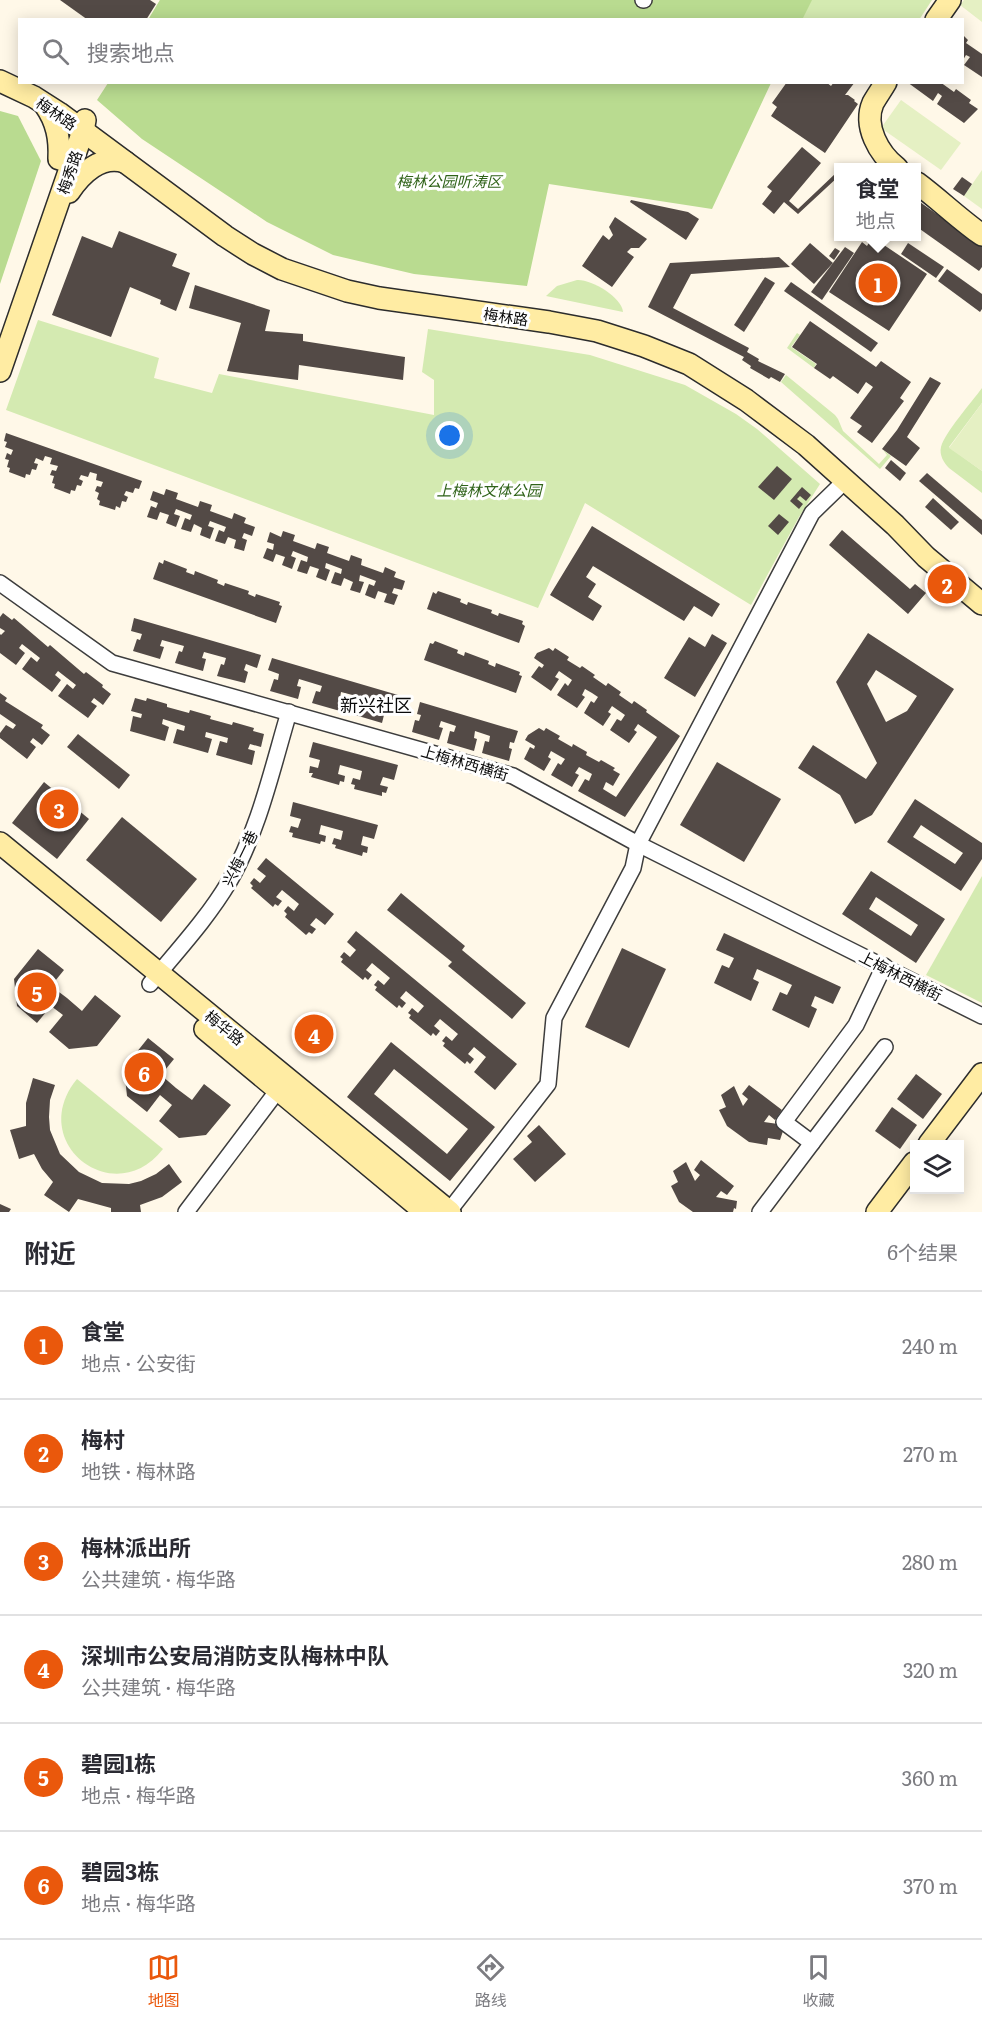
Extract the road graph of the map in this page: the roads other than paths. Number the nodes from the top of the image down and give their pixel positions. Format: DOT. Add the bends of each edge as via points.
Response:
graph roads {
  1 [pos="941,0"];
  2 [pos="950,0"];
  3 [pos="928,18"];
  4 [pos="937,18"];
  5 [pos="0,70"];
  6 [pos="18,78"];
  7 [pos="0,81"];
  8 [pos="30,84"];
  9 [pos="885,84"];
  10 [pos="43,103"];
  11 [pos="81,125"];
  12 [pos="59,159"];
  13 [pos="125,162"];
  14 [pos="893,163"];
  15 [pos="921,186"];
  16 [pos="948,206"];
  17 [pos="982,226"];
  18 [pos="982,235"];
  19 [pos="47,236"];
  20 [pos="0,329"];
  21 [pos="0,371"];
  22 [pos="846,480"];
  23 [pos="0,583"];
  24 [pos="982,586"];
  25 [pos="982,604"];
  26 [pos="289,712"];
  27 [pos="0,843"];
  28 [pos="638,844"];
  29 [pos="0,861"];
  30 [pos="884,966"];
  31 [pos="154,978"];
  32 [pos="982,1016"];
  33 [pos="885,1047"];
  34 [pos="982,1074"];
  35 [pos="278,1090"];
  36 [pos="982,1096"];
  37 [pos="931,1140"];
  38 [pos="949,1140"];
  39 [pos="812,1143"];
  40 [pos="910,1170"];
  41 [pos="910,1192"];
  42 [pos="186,1212"];
  43 [pos="425,1212"];
  44 [pos="449,1212"];
  45 [pos="760,1212"];
  46 [pos="878,1212"];
  47 [pos="895,1212"];
  1 -- 3 [label="main road"];
  2 -- 4 [label="main road"];
  5 -- 6 [label="main road"];
  7 -- 10 [label="main road, 梅林路"];
  8 -- 11 [label="main road, 梅林路"];
  9 -- 14 [label="main road" via="872,105 872,135"];
  10 -- 11 [label="main road, 梅林路"];
  10 -- 12 [label="main road" via="56,125"];
  11 -- 12 [label="main road, 梅秀路" via="66,138"];
  11 -- 13 [label="main road, 梅林路"];
  11 -- 19 [label="main road, 梅秀路"];
  11 -- 24 [label="main road, 梅林路" via="234,229 314,271 374,288 544,311 610,325 658,340 714,366 792,419"];
  12 -- 20 [label="main road, 梅秀路"];
  13 -- 19 [label="main road" via="106,161 83,173"];
  13 -- 22 [label="main road, 梅林路" via="246,250 298,275 378,298 597,331 677,358 776,421"];
  15 -- 16 [label="main road"];
  16 -- 17 [label="main road"];
  16 -- 18 [label="main road" via="957,218"];
  19 -- 21 [label="main road, 梅秀路"];
  22 -- 25 [label="main road, 梅林路"];
  22 -- 28 [label="street" via="812,513"];
  23 -- 26 [label="street, 上梅林西横街" via="112,663"];
  26 -- 28 [label="street, 上梅林西横街" via="513,776"];
  26 -- 31 [label="street, 兴梅一巷" via="256,822 238,866 213,905"];
  27 -- 31 [label="main road, 梅华路"];
  28 -- 30 [label="street, 上梅林西横街"];
  28 -- 44 [label="street" via="633,868 554,1018 548,1084"];
  29 -- 31 [label="main road, 梅华路"];
  30 -- 32 [label="street, 上梅林西横街"];
  30 -- 39 [label="street" via="856,1025 783,1122"];
  31 -- 35 [label="main road, 梅华路"];
  31 -- 44 [label="main road, 梅华路"];
  33 -- 39 [label="street"];
  34 -- 37 [label="main road"];
  35 -- 42 [label="street"];
  35 -- 43 [label="main road, 梅华路"];
  36 -- 38 [label="main road"];
  39 -- 45 [label="street"];
  40 -- 46 [label="main road"];
  41 -- 47 [label="main road"];
}
